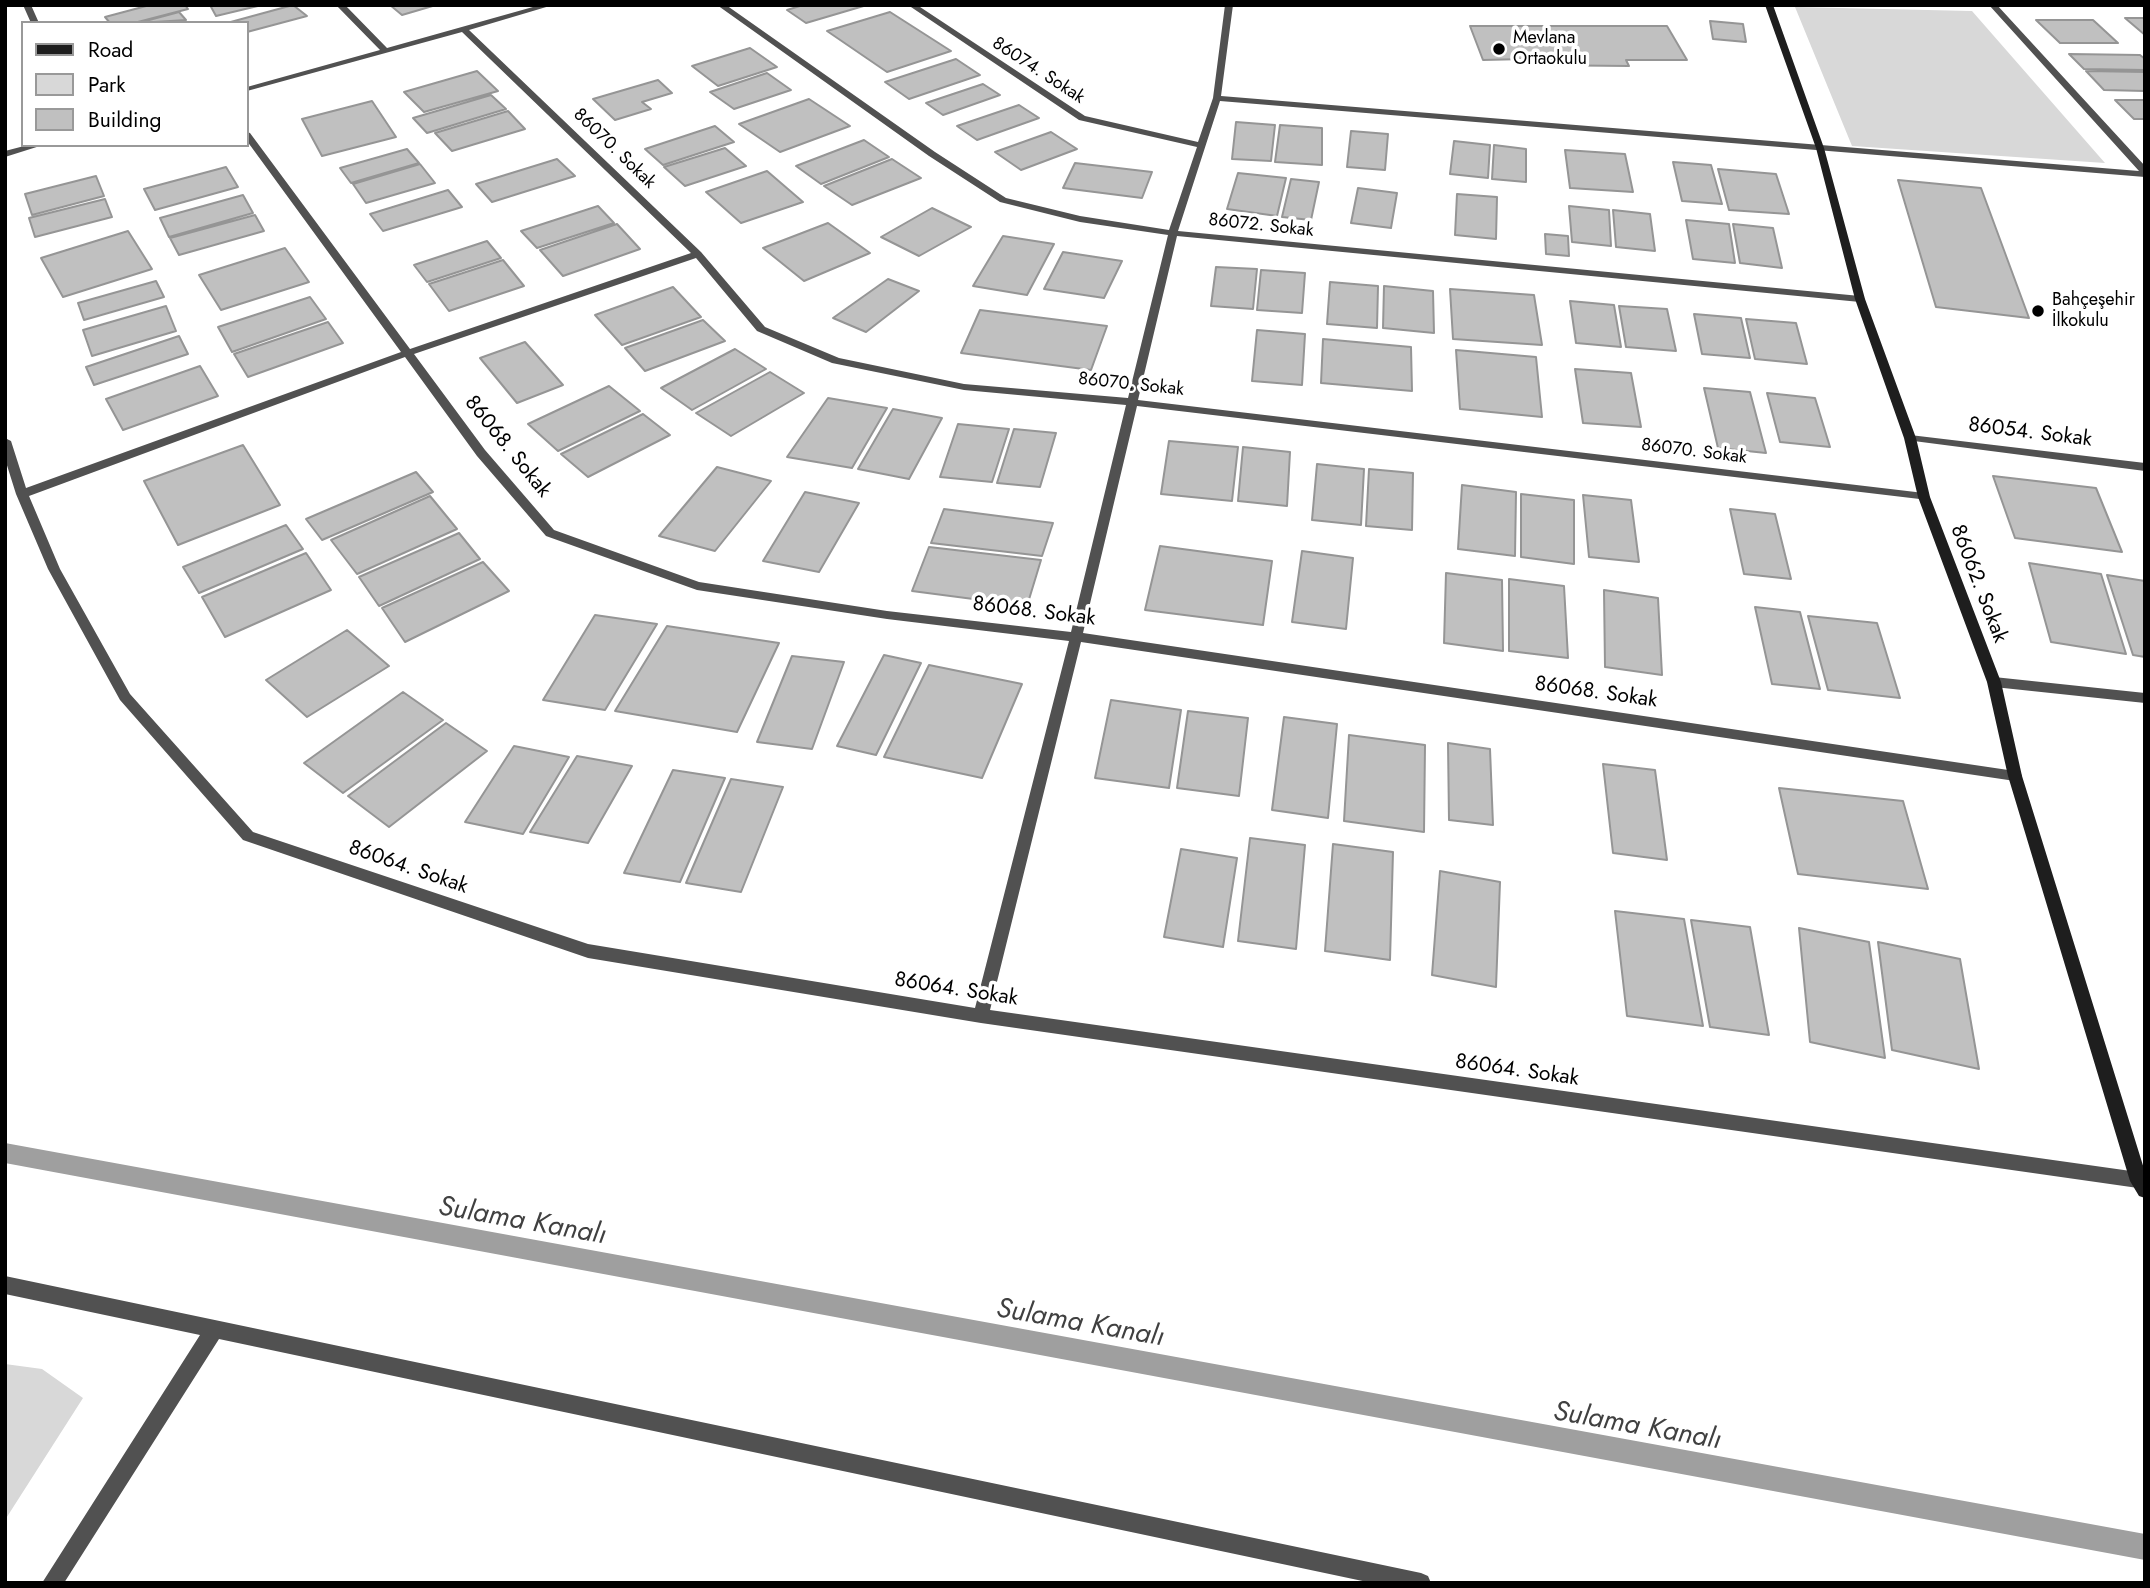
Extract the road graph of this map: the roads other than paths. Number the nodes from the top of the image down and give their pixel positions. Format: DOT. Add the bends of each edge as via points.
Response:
graph roads {
  1 [pos="27,5"];
  2 [pos="340,5"];
  3 [pos="549,5"];
  4 [pos="721,5"];
  5 [pos="912,5"];
  6 [pos="1229,5"];
  7 [pos="1769,5"];
  8 [pos="1993,5"];
  9 [pos="34,21"];
  10 [pos="464,29"];
  11 [pos="386,51"];
  12 [pos="248,89"];
  13 [pos="1217,98"];
  14 [pos="248,136"];
  15 [pos="1200,145"];
  16 [pos="31,147"];
  17 [pos="1820,148"];
  18 [pos="5,154"];
  19 [pos="2145,173"];
  20 [pos="1173,233"];
  21 [pos="698,254"];
  22 [pos="1860,299"];
  23 [pos="407,353"];
  24 [pos="1131,402"];
  25 [pos="1910,438"];
  26 [pos="5,441"];
  27 [pos="2145,467"];
  28 [pos="22,494"];
  29 [pos="1924,497"];
  30 [pos="1076,638"];
  31 [pos="1994,682"];
  32 [pos="2145,698"];
  33 [pos="2015,776"];
  34 [pos="981,1016"];
  35 [pos="2143,1184"];
  36 [pos="5,1285"];
  37 [pos="215,1329"];
  38 [pos="52,1583"];
  39 [pos="1421,1583"];
  1 -- 9 [label="street"];
  2 -- 11 [label="street"];
  3 -- 10 [label="street"];
  4 -- 20 [label="street, 86072. Sokak" via="1003,200 1080,219"];
  5 -- 15 [label="street, 86074. Sokak" via="1082,118"];
  6 -- 13 [label="street"];
  7 -- 17 [label="main road, 86062. Sokak"];
  8 -- 19 [label="street"];
  10 -- 11 [label="street"];
  10 -- 21 [label="street, 86070. Sokak"];
  11 -- 12 [label="street"];
  13 -- 15 [label="street"];
  13 -- 17 [label="street"];
  14 -- 23 [label="street, 86068. Sokak"];
  15 -- 20 [label="street"];
  16 -- 18 [label="street"];
  17 -- 19 [label="street"];
  17 -- 22 [label="main road, 86062. Sokak"];
  20 -- 22 [label="street, 86072. Sokak"];
  20 -- 24 [label="street"];
  21 -- 23 [label="street"];
  21 -- 24 [label="street, 86070. Sokak" via="761,329 836,360 964,387"];
  22 -- 25 [label="main road, 86062. Sokak"];
  23 -- 28 [label="street"];
  23 -- 30 [label="street, 86068. Sokak" via="481,453 550,533 697,586"];
  24 -- 29 [label="street, 86070. Sokak"];
  24 -- 30 [label="street"];
  25 -- 27 [label="street, 86054. Sokak"];
  25 -- 29 [label="main road, 86062. Sokak"];
  26 -- 28 [label="street, 86064. Sokak"];
  28 -- 34 [label="street, 86064. Sokak" via="54,569 125,697 248,836 588,951"];
  29 -- 31 [label="main road, 86062. Sokak"];
  30 -- 33 [label="street, 86068. Sokak"];
  30 -- 34 [label="street"];
  31 -- 32 [label="street"];
  31 -- 33 [label="main road, 86062. Sokak"];
  33 -- 35 [label="main road, 86062. Sokak"];
  34 -- 35 [label="street, 86064. Sokak"];
  36 -- 37 [label="street"];
  37 -- 38 [label="street"];
  37 -- 39 [label="street"];
}
